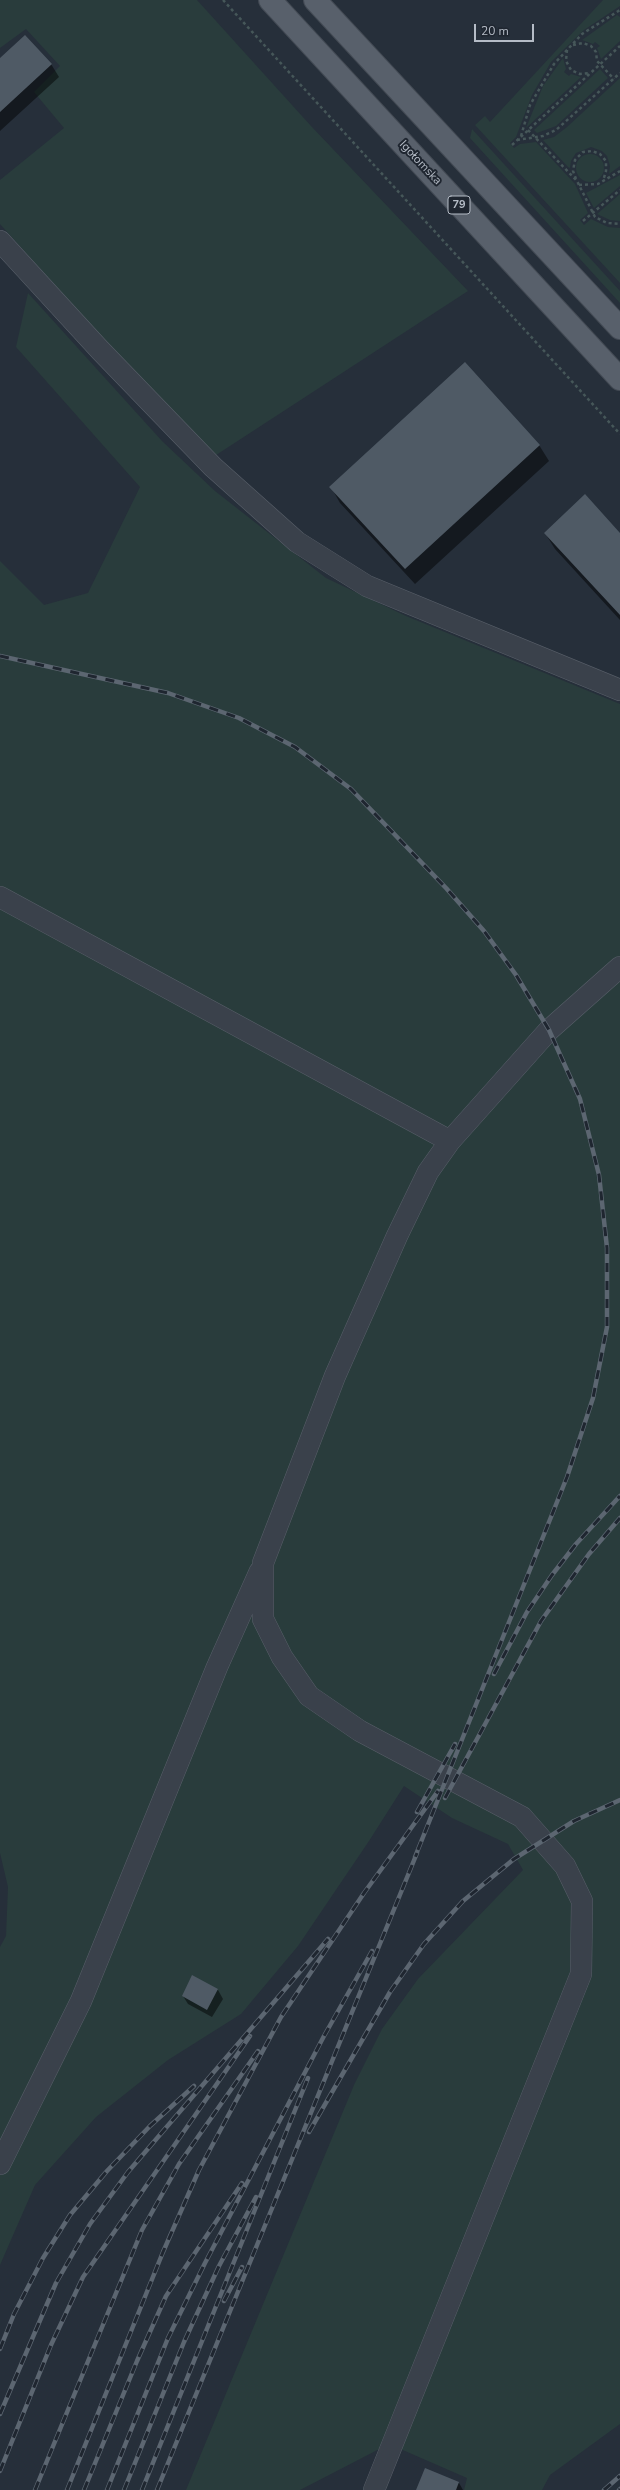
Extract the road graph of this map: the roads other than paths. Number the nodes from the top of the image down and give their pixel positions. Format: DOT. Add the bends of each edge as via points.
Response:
graph roads {
  1 [pos="264,0"];
  2 [pos="270,0"];
  3 [pos="318,2"];
  4 [pos="298,31"];
  5 [pos="0,241"];
  6 [pos="620,328"];
  7 [pos="620,379"];
  8 [pos="620,690"];
  9 [pos="0,897"];
  10 [pos="620,967"];
  11 [pos="450,1141"];
  12 [pos="263,1563"];
  13 [pos="0,2164"];
  14 [pos="374,2490"];
  1 -- 4 [label="main road"];
  2 -- 4 [label="main road, Igołomska / 79"];
  3 -- 6 [label="main road"];
  4 -- 7 [label="main road, Igołomska / 79"];
  5 -- 8 [label="lane" via="213,467 297,542 367,586"];
  9 -- 11 [label="lane"];
  10 -- 11 [label="lane" via="549,1030"];
  11 -- 12 [label="lane" via="428,1172 397,1236 335,1376"];
  12 -- 13 [label="lane" via="217,1666 81,2001"];
  12 -- 14 [label="lane" via="263,1620 282,1657 309,1696 360,1731 522,1817 566,1866 582,1901 581,1974"];
}
